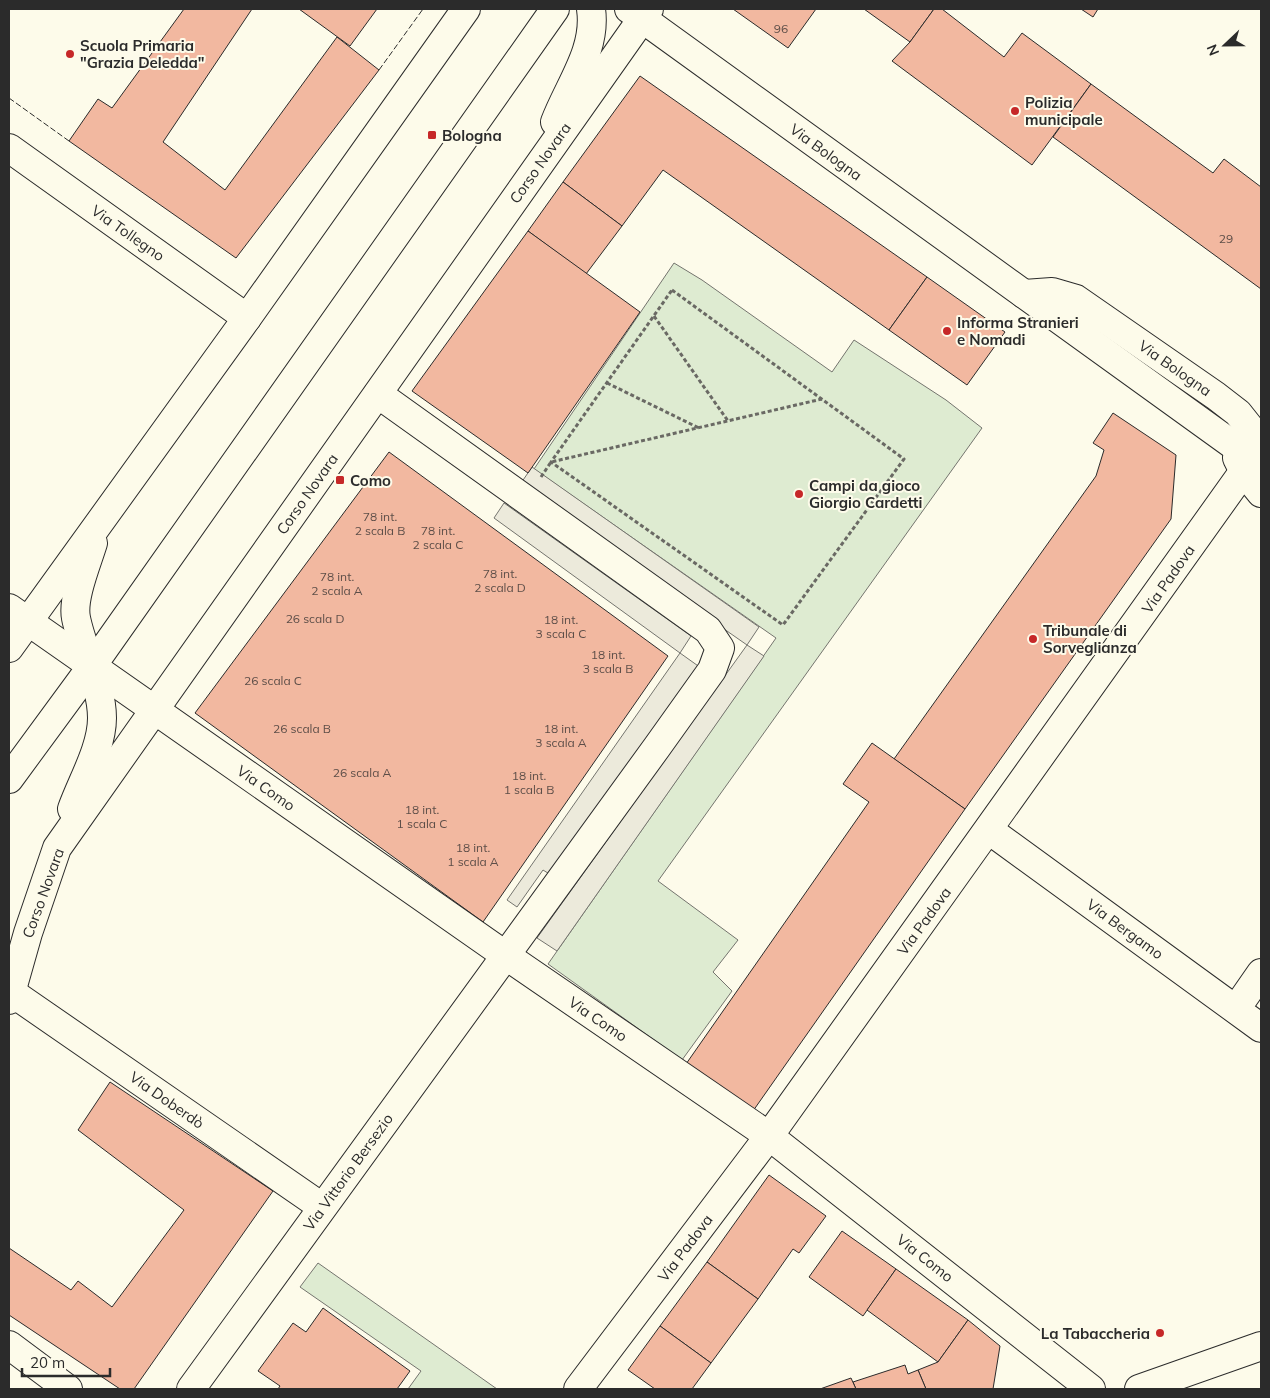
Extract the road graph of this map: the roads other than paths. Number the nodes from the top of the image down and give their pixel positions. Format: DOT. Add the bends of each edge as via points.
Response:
graph roads {
  1 [pos="466,9"];
  2 [pos="555,9"];
  3 [pos="591,9"];
  4 [pos="640,12"];
  5 [pos="9,148"];
  6 [pos="535,170"];
  7 [pos="248,318"];
  8 [pos="378,394"];
  9 [pos="1252,455"];
  10 [pos="1261,493"];
  11 [pos="98,525"];
  12 [pos="18,614"];
  13 [pos="9,648"];
  14 [pos="92,666"];
  15 [pos="154,710"];
  16 [pos="9,780"];
  17 [pos="989,830"];
  18 [pos="57,848"];
  19 [pos="505,955"];
  20 [pos="1261,973"];
  21 [pos="10,996"];
  22 [pos="1236,1009"];
  23 [pos="1261,1028"];
  24 [pos="770,1136"];
  25 [pos="322,1208"];
  26 [pos="9,1345"];
  27 [pos="1261,1346"];
  28 [pos="68,1389"];
  29 [pos="191,1389"];
  30 [pos="578,1389"];
  31 [pos="1091,1389"];
  32 [pos="1139,1389"];
  1 -- 7 [label="street"];
  2 -- 14 [label="street"];
  3 -- 6 [label="street" via="591,38 584,61"];
  4 -- 6 [label="street, Corso Novara"];
  4 -- 9 [label="street, Via Bologna" via="1024,294"];
  5 -- 7 [label="street, Via Tollegno"];
  6 -- 8 [label="street, Corso Novara"];
  7 -- 11 [label="street"];
  8 -- 15 [label="street, Corso Novara"];
  8 -- 19 [label="street, Via Vittorio Bersezio" via="708,630 720,648 712,670"];
  9 -- 10 [label="street, Via Bologna"];
  9 -- 17 [label="street, Via Padova" via="1228,495"];
  11 -- 12 [label="street"];
  11 -- 14 [label="street" via="75,616"];
  12 -- 13 [label="street"];
  12 -- 14 [label="street, Via Como"];
  14 -- 15 [label="street, Via Como"];
  14 -- 16 [label="street"];
  14 -- 18 [label="street" via="102,718"];
  15 -- 18 [label="street, Corso Novara"];
  15 -- 19 [label="street, Via Como"];
  17 -- 22 [label="street, Via Bergamo"];
  17 -- 24 [label="street, Via Padova"];
  18 -- 21 [label="street, Corso Novara"];
  19 -- 24 [label="street, Via Como"];
  19 -- 25 [label="street, Via Vittorio Bersezio"];
  20 -- 22 [label="street"];
  21 -- 25 [label="street, Via Doberdò"];
  22 -- 23 [label="street, Via Bergamo"];
  24 -- 30 [label="street, Via Padova"];
  24 -- 31 [label="street, Via Como"];
  25 -- 29 [label="street, Via Vittorio Bersezio"];
  26 -- 28 [label="street"];
  27 -- 32 [label="street"];
}
